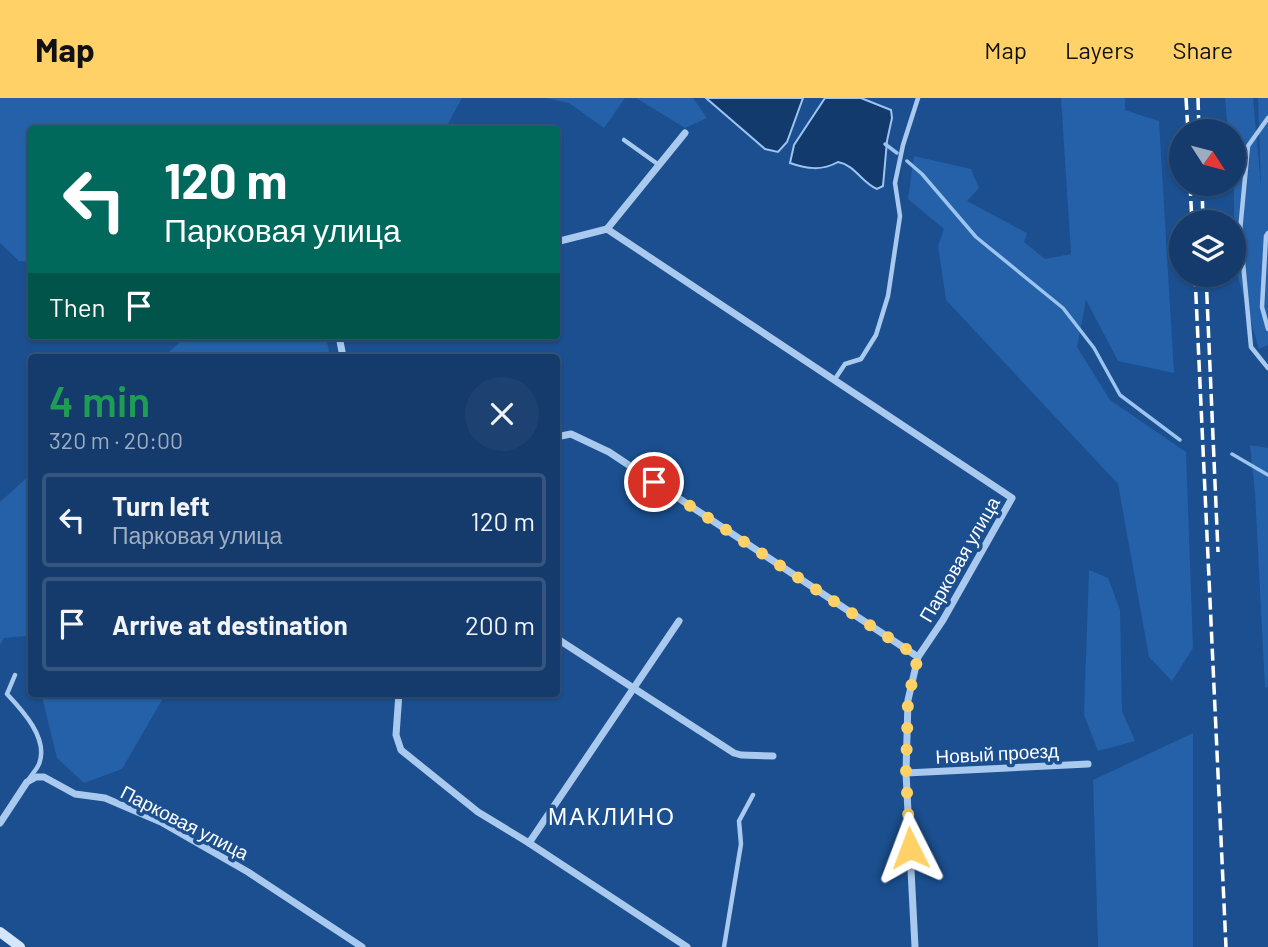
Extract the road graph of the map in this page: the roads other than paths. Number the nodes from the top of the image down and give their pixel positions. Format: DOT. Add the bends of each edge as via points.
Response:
graph roads {
  1 [pos="918,98"];
  2 [pos="1268,118"];
  3 [pos="685,133"];
  4 [pos="624,140"];
  5 [pos="659,165"];
  6 [pos="607,229"];
  7 [pos="1268,233"];
  8 [pos="560,241"];
  9 [pos="1266,287"];
  10 [pos="1268,329"];
  11 [pos="1268,368"];
  12 [pos="835,379"];
  13 [pos="560,435"];
  14 [pos="680,621"];
  15 [pos="560,641"];
  16 [pos="918,657"];
  17 [pos="15,675"];
  18 [pos="635,689"];
  19 [pos="400,697"];
  20 [pos="773,756"];
  21 [pos="1088,764"];
  22 [pos="906,773"];
  23 [pos="27,782"];
  24 [pos="753,795"];
  25 [pos="0,823"];
  26 [pos="529,843"];
  27 [pos="0,932"];
  28 [pos="20,947"];
  29 [pos="362,947"];
  30 [pos="687,947"];
  31 [pos="724,947"];
  32 [pos="915,947"];
  1 -- 12 [label="lane" via="895,183 900,216 888,296 876,335 861,359 845,364"];
  2 -- 11 [label="lane" via="1248,146 1240,231 1251,347"];
  3 -- 5 [label="street"];
  4 -- 5 [label="lane"];
  5 -- 6 [label="street"];
  6 -- 8 [label="street"];
  6 -- 12 [label="street, Парковая улица"];
  7 -- 9 [label="lane"];
  9 -- 10 [label="lane" via="1262,307"];
  12 -- 16 [label="street, Парковая улица" via="1012,498"];
  13 -- 16 [label="street" via="571,434 609,452"];
  14 -- 18 [label="street"];
  15 -- 18 [label="street"];
  16 -- 22 [label="street" via="908,700"];
  17 -- 23 [label="lane" via="8,694 34,729 40,747 39,763"];
  18 -- 20 [label="street" via="734,753"];
  18 -- 26 [label="street"];
  19 -- 26 [label="street" via="396,735 401,750 478,813"];
  21 -- 22 [label="street, Новый проезд"];
  22 -- 32 [label="street"];
  23 -- 25 [label="street"];
  23 -- 29 [label="street, Парковая улица" via="44,777 75,794 105,798 161,822"];
  24 -- 31 [label="lane" via="738,821 741,844"];
  26 -- 30 [label="street"];
  27 -- 28 [label="main road"];
}
